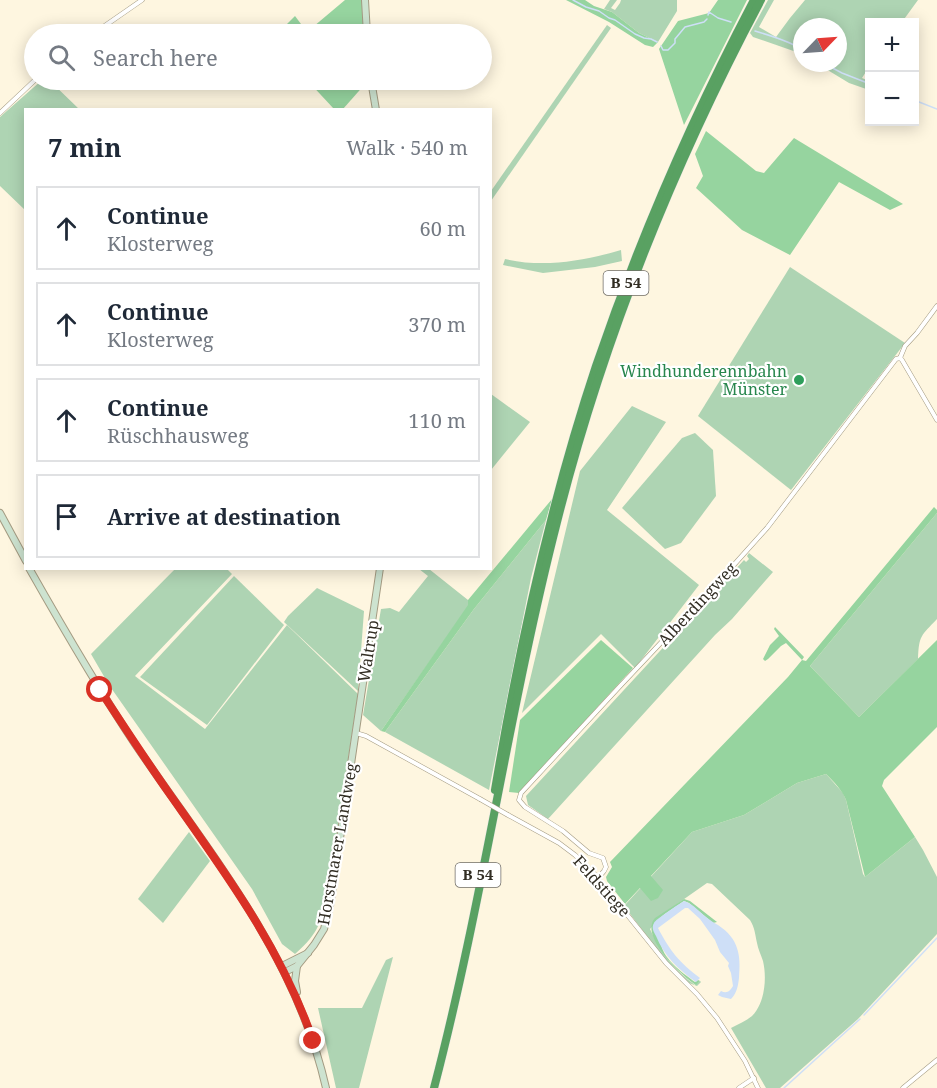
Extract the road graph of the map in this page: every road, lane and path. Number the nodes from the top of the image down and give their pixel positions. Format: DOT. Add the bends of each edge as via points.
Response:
graph roads {
  1 [pos="142,0"];
  2 [pos="365,0"];
  3 [pos="754,0"];
  4 [pos="761,0"];
  5 [pos="107,24"];
  6 [pos="366,24"];
  7 [pos="24,90"];
  8 [pos="373,90"];
  9 [pos="376,108"];
  10 [pos="0,113"];
  11 [pos="937,306"];
  12 [pos="900,358"];
  13 [pos="937,420"];
  14 [pos="0,513"];
  15 [pos="24,557"];
  16 [pos="30,570"];
  17 [pos="380,570"];
  18 [pos="356,733"];
  19 [pos="598,878"];
  20 [pos="308,952"];
  21 [pos="297,966"];
  22 [pos="283,969"];
  23 [pos="299,1003"];
  24 [pos="937,1060"];
  25 [pos="754,1078"];
  26 [pos="326,1088"];
  27 [pos="429,1088"];
  28 [pos="434,1088"];
  29 [pos="739,1088"];
  30 [pos="758,1088"];
  31 [pos="903,1088"];
  1 -- 5 [label="street"];
  2 -- 6 [label="main road"];
  3 -- 27 [label="highway, B 54" via="652,217 581,413 537,580 471,913"];
  4 -- 28 [label="highway, B 54" via="657,220 610,342 581,434 543,580 468,947"];
  7 -- 10 [label="street"];
  8 -- 9 [label="main road"];
  11 -- 12 [label="street" via="904,346"];
  12 -- 13 [label="street"];
  12 -- 19 [label="street, Alberdingweg" via="891,364 767,528 520,796 525,807 589,853 603,858 606,867"];
  14 -- 15 [label="main road"];
  16 -- 22 [label="main road" via="76,651 239,893"];
  17 -- 18 [label="main road, Waltrup"];
  18 -- 19 [label="street, Feldstiege, bridge" via="566,848"];
  18 -- 20 [label="main road, Horstmarer Landweg" via="330,906 324,929"];
  19 -- 25 [label="street, Feldstiege" via="669,967 717,1018"];
  20 -- 21 [label="main road, Horstmarer Landweg"];
  20 -- 22 [label="main road, Horstmarer Landweg"];
  21 -- 22 [label="main road, Horstmarer Landweg"];
  21 -- 23 [label="main road"];
  22 -- 23 [label="main road"];
  23 -- 26 [label="main road"];
  24 -- 31 [label="street"];
  25 -- 29 [label="street"];
  25 -- 30 [label="street, Feldstiege"];
}
